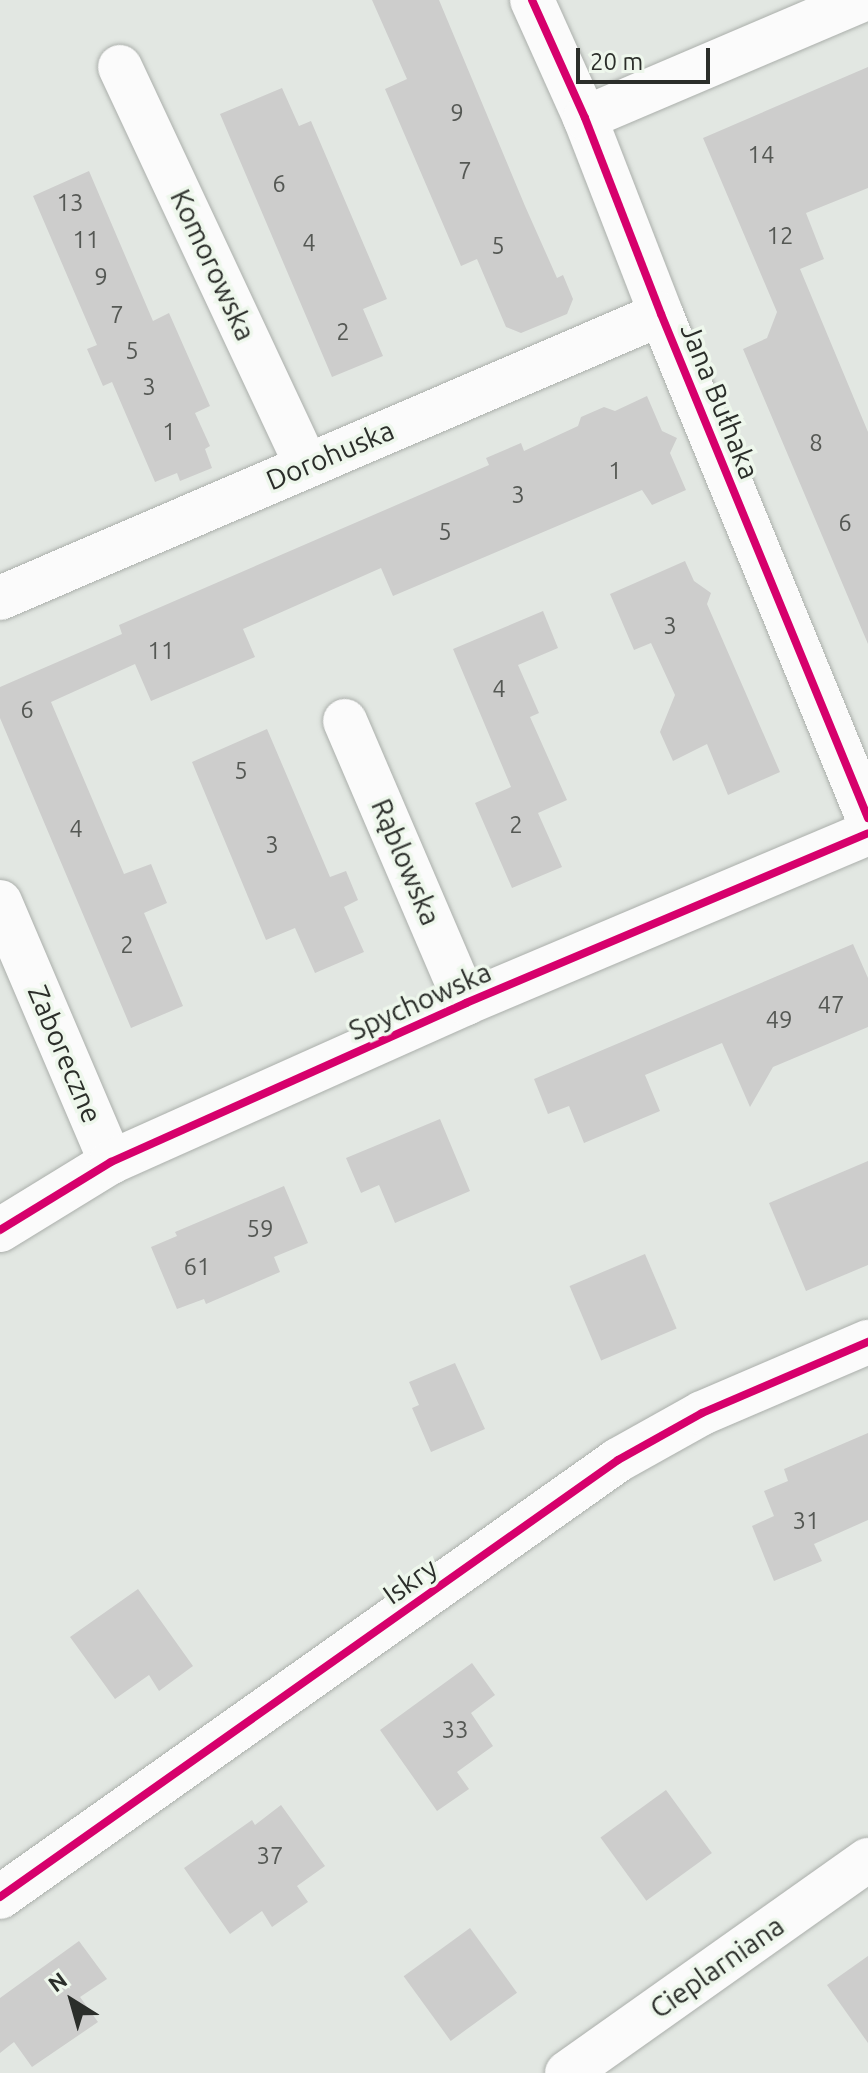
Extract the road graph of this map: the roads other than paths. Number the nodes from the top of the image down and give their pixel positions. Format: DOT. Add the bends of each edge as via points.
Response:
graph roads {
  1 [pos="532,0"];
  2 [pos="862,0"];
  3 [pos="120,67"];
  4 [pos="585,118"];
  5 [pos="661,314"];
  6 [pos="306,464"];
  7 [pos="0,598"];
  8 [pos="345,721"];
  9 [pos="868,818"];
  10 [pos="868,833"];
  11 [pos="0,902"];
  12 [pos="466,1003"];
  13 [pos="111,1162"];
  14 [pos="0,1230"];
  15 [pos="868,1342"];
  16 [pos="868,1860"];
  17 [pos="0,1897"];
  18 [pos="567,2073"];
  1 -- 4 [label="street, Jana Bułhaka"];
  2 -- 4 [label="street"];
  3 -- 6 [label="street, Komorowska"];
  4 -- 5 [label="street, Jana Bułhaka"];
  5 -- 6 [label="street, Dorohuska"];
  5 -- 9 [label="street, Jana Bułhaka"];
  6 -- 7 [label="street, Dorohuska"];
  8 -- 12 [label="street, Rąblowska"];
  10 -- 12 [label="street, Spychowska"];
  11 -- 13 [label="street, Zaboreczne"];
  12 -- 13 [label="street, Spychowska"];
  13 -- 14 [label="street, Spychowska"];
  15 -- 17 [label="street, Iskry" via="702,1413 618,1460"];
  16 -- 18 [label="street, Cieplarniana"];
}
